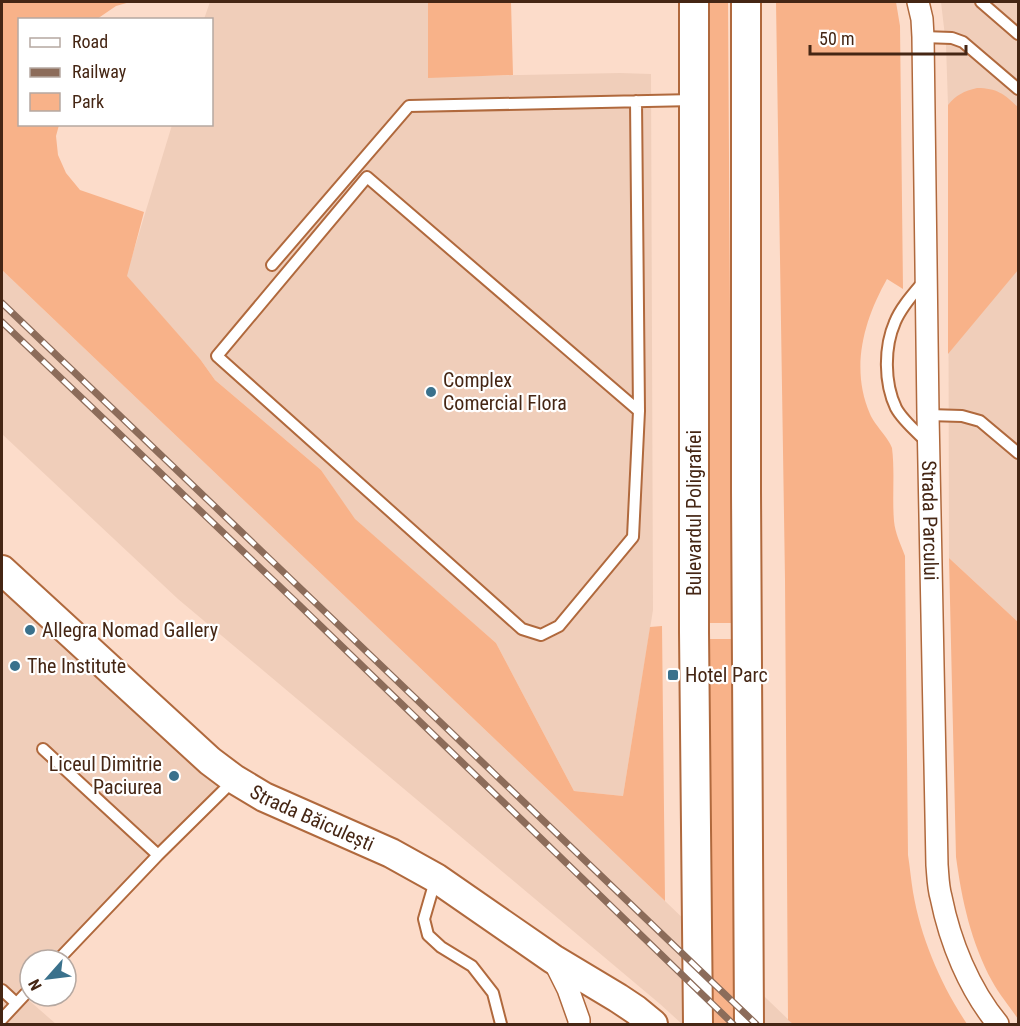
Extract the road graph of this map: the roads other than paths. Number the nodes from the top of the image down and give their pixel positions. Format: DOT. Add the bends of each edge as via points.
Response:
graph roads {
  1 [pos="694,2"];
  2 [pos="746,2"];
  3 [pos="918,2"];
  4 [pos="981,2"];
  5 [pos="1018,34"];
  6 [pos="923,37"];
  7 [pos="1018,89"];
  8 [pos="694,100"];
  9 [pos="636,101"];
  10 [pos="272,265"];
  11 [pos="926,278"];
  12 [pos="639,411"];
  13 [pos="928,415"];
  14 [pos="929,444"];
  15 [pos="1018,453"];
  16 [pos="2,570"];
  17 [pos="43,749"];
  18 [pos="234,779"];
  19 [pos="158,855"];
  20 [pos="436,878"];
  21 [pos="69,948"];
  22 [pos="553,958"];
  23 [pos="2,990"];
  24 [pos="16,1003"];
  25 [pos="2,1019"];
  26 [pos="501,1024"];
  27 [pos="579,1024"];
  28 [pos="651,1024"];
  29 [pos="698,1024"];
  30 [pos="749,1024"];
  31 [pos="998,1024"];
  1 -- 8 [label="main road, Bulevardul Poligrafiei"];
  2 -- 30 [label="main road"];
  3 -- 6 [label="street, Strada Parcului"];
  4 -- 5 [label="lane"];
  6 -- 7 [label="lane" via="963,42"];
  6 -- 11 [label="street, Strada Parcului"];
  8 -- 9 [label="lane"];
  8 -- 29 [label="main road, Bulevardul Poligrafiei"];
  9 -- 10 [label="lane" via="409,106"];
  9 -- 12 [label="lane"];
  11 -- 13 [label="street, Strada Parcului"];
  11 -- 14 [label="lane" via="895,322 887,366 897,408"];
  12 -- 12 [label="lane" via="367,177 217,356 522,629 540,635 560,626 633,537"];
  13 -- 14 [label="street, Strada Parcului"];
  13 -- 15 [label="lane" via="980,421"];
  14 -- 31 [label="street, Strada Parcului" via="940,896 953,943 971,982"];
  16 -- 18 [label="main road, Strada Băiculești"];
  17 -- 19 [label="lane"];
  18 -- 19 [label="lane"];
  18 -- 20 [label="main road, Strada Băiculești" via="264,797 391,852"];
  19 -- 21 [label="lane"];
  20 -- 22 [label="main road, Strada Băiculești"];
  20 -- 26 [label="lane" via="424,919 428,935 472,966 493,993"];
  22 -- 27 [label="street"];
  22 -- 28 [label="main road, Strada Băiculești" via="636,1010"];
  23 -- 24 [label="lane"];
  24 -- 25 [label="lane"];
}
